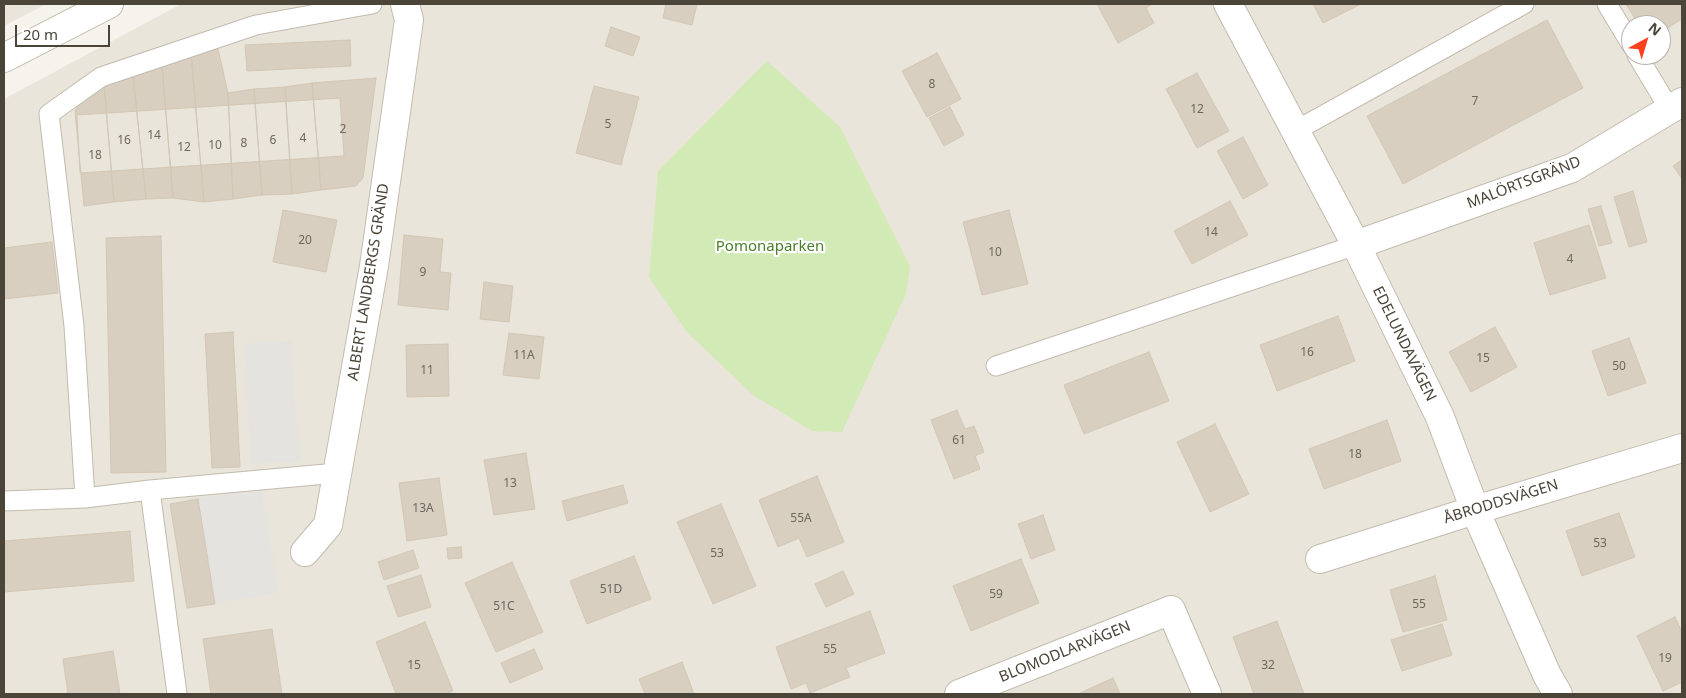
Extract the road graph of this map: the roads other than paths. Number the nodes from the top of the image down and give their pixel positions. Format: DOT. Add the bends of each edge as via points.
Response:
graph roads {
  1 [pos="109,4"];
  2 [pos="372,4"];
  3 [pos="405,4"];
  4 [pos="1228,4"];
  5 [pos="1524,4"];
  6 [pos="1607,4"];
  7 [pos="1621,27"];
  8 [pos="4,58"];
  9 [pos="1645,65"];
  10 [pos="1676,106"];
  11 [pos="1296,131"];
  12 [pos="1356,245"];
  13 [pos="996,366"];
  14 [pos="1682,448"];
  15 [pos="337,473"];
  16 [pos="150,490"];
  17 [pos="85,498"];
  18 [pos="4,502"];
  19 [pos="1475,510"];
  20 [pos="305,552"];
  21 [pos="1320,559"];
  22 [pos="177,694"];
  23 [pos="959,694"];
  24 [pos="1207,694"];
  25 [pos="1558,694"];
  1 -- 8 [label="street"];
  2 -- 17 [label="lane" via="256,24 101,77 49,114 74,326"];
  3 -- 15 [label="street, ALBERT LANDBERGS GRÄND" via="409,20 377,246"];
  4 -- 11 [label="street, EDELUNDAVÄGEN"];
  5 -- 11 [label="lane"];
  6 -- 7 [label="lane"];
  9 -- 10 [label="lane"];
  10 -- 12 [label="street, MALÖRTSGRÄND" via="1572,168"];
  11 -- 12 [label="street, EDELUNDAVÄGEN"];
  12 -- 13 [label="lane"];
  12 -- 19 [label="street, EDELUNDAVÄGEN" via="1440,417"];
  14 -- 19 [label="street, ÅBRODDSVÄGEN"];
  15 -- 16 [label="lane"];
  15 -- 20 [label="street, ALBERT LANDBERGS GRÄND" via="328,525"];
  16 -- 17 [label="lane"];
  16 -- 22 [label="lane"];
  17 -- 18 [label="lane"];
  19 -- 21 [label="street, ÅBRODDSVÄGEN"];
  19 -- 25 [label="street, EDELUNDAVÄGEN"];
  23 -- 24 [label="street, BLOMODLARVÄGEN" via="1171,610"];
}
